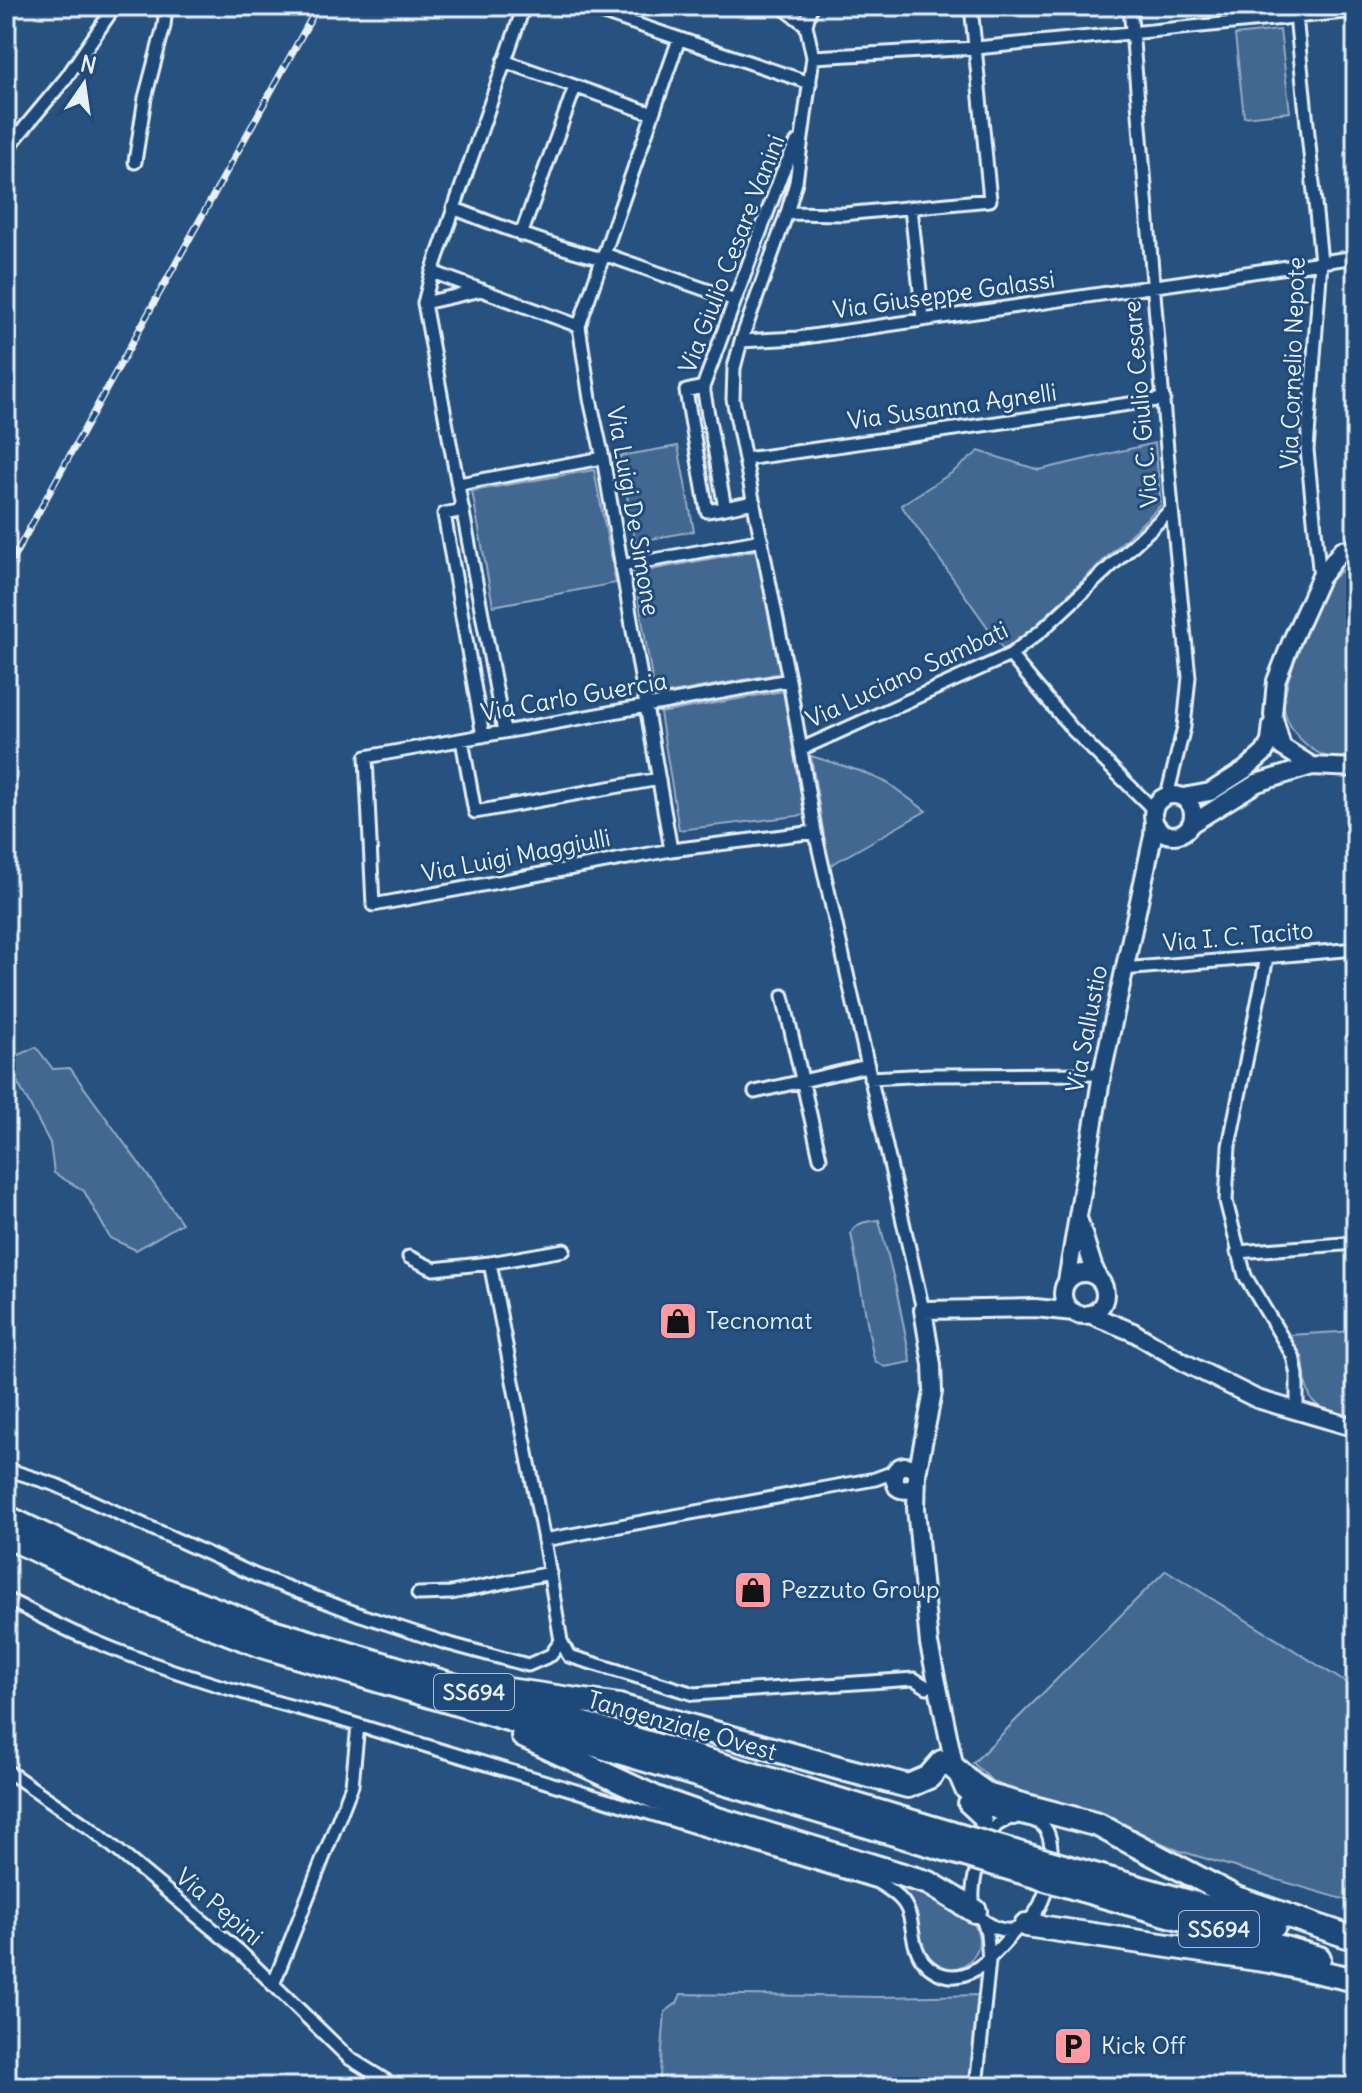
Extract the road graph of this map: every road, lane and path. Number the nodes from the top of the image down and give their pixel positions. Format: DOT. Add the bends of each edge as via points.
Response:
graph roads {
  1 [pos="115,6"];
  2 [pos="166,6"];
  3 [pos="524,6"];
  4 [pos="583,6"];
  5 [pos="781,6"];
  6 [pos="811,6"];
  7 [pos="971,6"];
  8 [pos="1130,6"];
  9 [pos="1356,11"];
  10 [pos="1295,12"];
  11 [pos="806,25"];
  12 [pos="1131,33"];
  13 [pos="679,39"];
  14 [pos="976,48"];
  15 [pos="813,57"];
  16 [pos="504,61"];
  17 [pos="810,83"];
  18 [pos="575,87"];
  19 [pos="653,114"];
  20 [pos="803,129"];
  21 [pos="6,150"];
  22 [pos="135,162"];
  23 [pos="453,208"];
  24 [pos="911,209"];
  25 [pos="787,213"];
  26 [pos="521,235"];
  27 [pos="604,257"];
  28 [pos="1356,257"];
  29 [pos="1321,262"];
  30 [pos="432,272"];
  31 [pos="1153,288"];
  32 [pos="482,290"];
  33 [pos="735,300"];
  34 [pos="424,303"];
  35 [pos="923,318"];
  36 [pos="579,326"];
  37 [pos="741,341"];
  38 [pos="703,387"];
  39 [pos="1164,399"];
  40 [pos="603,458"];
  41 [pos="746,459"];
  42 [pos="459,484"];
  43 [pos="754,502"];
  44 [pos="725,508"];
  45 [pos="1172,509"];
  46 [pos="463,510"];
  47 [pos="762,540"];
  48 [pos="1356,548"];
  49 [pos="621,566"];
  50 [pos="1320,578"];
  51 [pos="1010,655"];
  52 [pos="789,680"];
  53 [pos="647,707"];
  54 [pos="1273,715"];
  55 [pos="504,732"];
  56 [pos="483,736"];
  57 [pos="462,740"];
  58 [pos="801,749"];
  59 [pos="366,757"];
  60 [pos="1312,766"];
  61 [pos="1356,768"];
  62 [pos="659,779"];
  63 [pos="1175,797"];
  64 [pos="1154,816"];
  65 [pos="1191,824"];
  66 [pos="815,832"];
  67 [pos="1174,835"];
  68 [pos="671,850"];
  69 [pos="1148,857"];
  70 [pos="1356,949"];
  71 [pos="1267,957"];
  72 [pos="1123,969"];
  73 [pos="783,996"];
  74 [pos="869,1072"];
  75 [pos="1102,1074"];
  76 [pos="803,1081"];
  77 [pos="755,1092"];
  78 [pos="820,1158"];
  79 [pos="1077,1212"];
  80 [pos="1356,1243"];
  81 [pos="564,1250"];
  82 [pos="1237,1252"];
  83 [pos="409,1257"];
  84 [pos="490,1263"];
  85 [pos="1065,1286"];
  86 [pos="1102,1286"];
  87 [pos="1035,1308"];
  88 [pos="923,1310"];
  89 [pos="1081,1313"];
  90 [pos="1133,1332"];
  91 [pos="1297,1410"];
  92 [pos="1356,1428"];
  93 [pos="6,1469"];
  94 [pos="905,1478"];
  95 [pos="7,1524"];
  96 [pos="544,1540"];
  97 [pos="550,1573"];
  98 [pos="418,1594"];
  99 [pos="6,1599"];
  100 [pos="561,1641"];
  101 [pos="929,1644"];
  102 [pos="364,1659"];
  103 [pos="384,1683"];
  104 [pos="927,1687"];
  105 [pos="358,1725"];
  106 [pos="948,1765"];
  107 [pos="6,1770"];
  108 [pos="1013,1816"];
  109 [pos="987,1838"];
  110 [pos="948,1841"];
  111 [pos="1083,1881"];
  112 [pos="978,1916"];
  113 [pos="1021,1928"];
  114 [pos="1356,1939"];
  115 [pos="1356,1950"];
  116 [pos="989,1961"];
  117 [pos="1356,1968"];
  118 [pos="1356,1980"];
  119 [pos="273,1985"];
  120 [pos="396,2087"];
  121 [pos="976,2087"];
  1 -- 21 [label="street" via="66,78"];
  2 -- 22 [label="street"];
  3 -- 16 [label="street"];
  4 -- 13 [label="street"];
  5 -- 11 [label="street"];
  6 -- 11 [label="street"];
  7 -- 14 [label="street"];
  8 -- 12 [label="street, Via C. Giulio Cesare"];
  9 -- 10 [label="street"];
  10 -- 12 [label="street"];
  10 -- 29 [label="street, Via Cornelio Nepote"];
  11 -- 15 [label="street"];
  12 -- 14 [label="street"];
  12 -- 31 [label="street, Via C. Giulio Cesare"];
  13 -- 17 [label="street"];
  13 -- 19 [label="street, Via Luigi De Simone"];
  14 -- 15 [label="street"];
  14 -- 24 [label="street" via="990,200"];
  15 -- 17 [label="street"];
  16 -- 18 [label="street"];
  16 -- 23 [label="street"];
  17 -- 20 [label="street"];
  18 -- 19 [label="street"];
  18 -- 26 [label="street"];
  19 -- 27 [label="street, Via Luigi De Simone"];
  20 -- 25 [label="street"];
  20 -- 33 [label="street, Via Giulio Cesare Vanini"];
  23 -- 26 [label="street"];
  23 -- 30 [label="street"];
  24 -- 25 [label="street"];
  24 -- 35 [label="street"];
  25 -- 37 [label="street"];
  26 -- 27 [label="street"];
  27 -- 33 [label="street"];
  27 -- 36 [label="street, Via Luigi De Simone"];
  28 -- 29 [label="street, Via Giuseppe Galassi"];
  29 -- 31 [label="street, Via Giuseppe Galassi"];
  29 -- 50 [label="street, Via Cornelio Nepote" via="1307,450"];
  30 -- 32 [label="street"];
  30 -- 34 [label="street"];
  31 -- 35 [label="street, Via Giuseppe Galassi"];
  31 -- 39 [label="street, Via C. Giulio Cesare"];
  32 -- 34 [label="street"];
  32 -- 36 [label="street"];
  33 -- 38 [label="street, Via Giulio Cesare Vanini"];
  34 -- 42 [label="street"];
  35 -- 37 [label="street, Via Giuseppe Galassi" via="798,338"];
  36 -- 40 [label="street, Via Luigi De Simone"];
  37 -- 41 [label="street" via="733,399"];
  38 -- 44 [label="street, Via Giulio Cesare Vanini"];
  38 -- 44 [label="street" via="686,391 707,511"];
  39 -- 41 [label="street, Via Susanna Agnelli"];
  39 -- 45 [label="street, Via C. Giulio Cesare"];
  40 -- 42 [label="street"];
  40 -- 49 [label="street, Via Luigi De Simone"];
  41 -- 43 [label="street"];
  42 -- 46 [label="street"];
  43 -- 44 [label="street"];
  43 -- 47 [label="street"];
  45 -- 51 [label="street, Via Luciano Sambati"];
  45 -- 63 [label="street, Via C. Giulio Cesare" via="1189,677"];
  46 -- 55 [label="street"];
  46 -- 56 [label="street" via="444,514"];
  47 -- 49 [label="street"];
  47 -- 52 [label="street"];
  48 -- 50 [label="street" via="1342,550"];
  49 -- 53 [label="street, Via Luigi De Simone"];
  50 -- 54 [label="street" via="1276,681"];
  51 -- 58 [label="street, Via Luciano Sambati"];
  51 -- 64 [label="street"];
  52 -- 53 [label="street, Via Carlo Guercia"];
  52 -- 58 [label="street"];
  53 -- 55 [label="street, Via Carlo Guercia"];
  53 -- 62 [label="street, Via Luigi De Simone"];
  54 -- 60 [label="street" via="1282,747"];
  54 -- 63 [label="street" via="1270,742 1246,769 1210,792"];
  55 -- 56 [label="street, Via Carlo Guercia"];
  56 -- 57 [label="street, Via Carlo Guercia"];
  57 -- 59 [label="street, Via Carlo Guercia"];
  57 -- 62 [label="street" via="475,812"];
  58 -- 66 [label="street"];
  59 -- 68 [label="street, Via Luigi Maggiulli" via="373,905"];
  60 -- 61 [label="street"];
  60 -- 65 [label="street" via="1257,783"];
  62 -- 68 [label="street, Via Luigi De Simone"];
  63 -- 64 [label="street" via="1159,801"];
  63 -- 65 [label="street" via="1192,809"];
  64 -- 67 [label="street" via="1160,829"];
  64 -- 69 [label="street, Via Sallustio"];
  65 -- 67 [label="street"];
  66 -- 68 [label="street, Via Luigi Maggiulli"];
  66 -- 74 [label="street"];
  67 -- 69 [label="street"];
  69 -- 72 [label="street, Via Sallustio"];
  70 -- 71 [label="street, Via I. C. Tacito"];
  71 -- 72 [label="street, Via I. C. Tacito"];
  71 -- 82 [label="street" via="1229,1146 1226,1201"];
  72 -- 75 [label="street, Via Sallustio"];
  73 -- 76 [label="street"];
  74 -- 75 [label="street"];
  74 -- 76 [label="street"];
  74 -- 88 [label="street"];
  75 -- 79 [label="street, Via Sallustio"];
  76 -- 77 [label="street"];
  76 -- 78 [label="street"];
  79 -- 85 [label="street, Via Sallustio"];
  79 -- 86 [label="street, Via Sallustio"];
  80 -- 82 [label="street"];
  81 -- 84 [label="street"];
  82 -- 91 [label="street" via="1245,1276 1293,1356"];
  83 -- 84 [label="street" via="434,1269"];
  84 -- 96 [label="street"];
  85 -- 86 [label="street" via="1076,1274 1089,1273"];
  85 -- 87 [label="street" via="1053,1301"];
  85 -- 89 [label="street" via="1065,1303"];
  86 -- 89 [label="street" via="1104,1302 1098,1310"];
  86 -- 90 [label="street, Via Sallustio"];
  87 -- 88 [label="street"];
  87 -- 89 [label="street"];
  88 -- 94 [label="street" via="933,1392 921,1450"];
  89 -- 90 [label="street"];
  90 -- 91 [label="street" via="1257,1399"];
  91 -- 92 [label="street"];
  93 -- 100 [label="street" via="56,1485 257,1576 446,1643 528,1665 551,1655"];
  94 -- 96 [label="street" via="875,1479"];
  94 -- 101 [label="street" via="916,1508"];
  95 -- 102 [label="highway, Tangenziale Ovest / SS694" via="269,1630"];
  95 -- 103 [label="highway, Tangenziale Ovest / SS694" via="148,1602 262,1646"];
  96 -- 97 [label="street"];
  97 -- 98 [label="street" via="451,1593"];
  97 -- 100 [label="street"];
  99 -- 105 [label="street" via="162,1667"];
  100 -- 104 [label="street" via="569,1656 694,1694 914,1679"];
  101 -- 104 [label="street"];
  101 -- 106 [label="street"];
  102 -- 106 [label="highway" via="397,1661 507,1690 619,1706 908,1786"];
  102 -- 110 [label="highway, Tangenziale Ovest / SS694"];
  103 -- 110 [label="highway, Tangenziale Ovest / SS694"];
  103 -- 112 [label="highway" via="426,1706 505,1728 656,1798 929,1883"];
  104 -- 106 [label="street"];
  105 -- 116 [label="street" via="877,1882 907,1906 916,1950 928,1967 942,1975 961,1976"];
  105 -- 119 [label="street" via="352,1785"];
  106 -- 108 [label="street" via="964,1790 983,1806"];
  106 -- 109 [label="street" via="952,1789 982,1818"];
  106 -- 114 [label="highway" via="989,1796 1098,1825 1236,1898"];
  107 -- 119 [label="street, Via Pepini" via="93,1830"];
  108 -- 109 [label="street"];
  108 -- 113 [label="street" via="1042,1824 1052,1856 1039,1910"];
  109 -- 112 [label="street" via="972,1897"];
  110 -- 111 [label="highway, Tangenziale Ovest / SS694, bridge"];
  111 -- 115 [label="highway, Tangenziale Ovest / SS694"];
  111 -- 117 [label="highway, Tangenziale Ovest / SS694"];
  112 -- 113 [label="street" via="997,1929"];
  112 -- 116 [label="street" via="987,1934"];
  113 -- 116 [label="street"];
  113 -- 118 [label="highway" via="1270,1961"];
  116 -- 121 [label="street"];
  119 -- 120 [label="street, Via Pepini" via="349,2058"];
}
